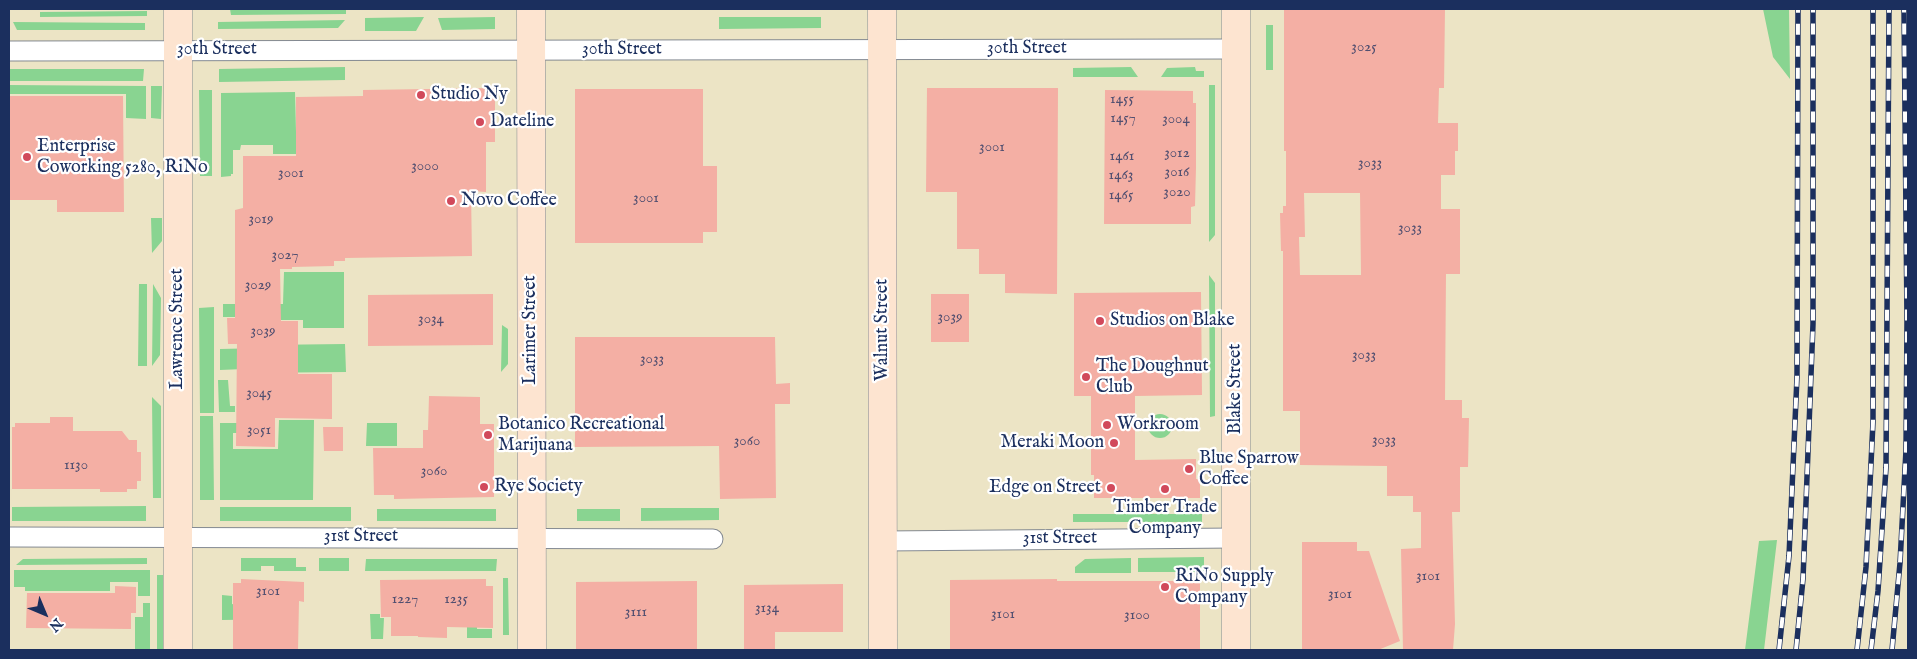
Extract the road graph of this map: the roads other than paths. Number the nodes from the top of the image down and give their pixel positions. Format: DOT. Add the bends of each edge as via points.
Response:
graph roads {
  1 [pos="178,9"];
  2 [pos="531,9"];
  3 [pos="882,9"];
  4 [pos="1236,9"];
  5 [pos="1235,49"];
  6 [pos="178,50"];
  7 [pos="531,50"];
  8 [pos="882,50"];
  9 [pos="9,51"];
  10 [pos="178,536"];
  11 [pos="9,537"];
  12 [pos="532,538"];
  13 [pos="1236,538"];
  14 [pos="713,539"];
  15 [pos="883,541"];
  16 [pos="178,650"];
  17 [pos="532,650"];
  18 [pos="883,650"];
  19 [pos="1236,650"];
  1 -- 6 [label="street, Lawrence Street"];
  2 -- 7 [label="street, Larimer Street"];
  3 -- 8 [label="street, Walnut Street"];
  4 -- 5 [label="street, Blake Street"];
  5 -- 8 [label="street, 30th Street"];
  5 -- 13 [label="street, Blake Street"];
  6 -- 7 [label="street, 30th Street"];
  6 -- 9 [label="street, 30th Street"];
  6 -- 10 [label="street, Lawrence Street"];
  7 -- 8 [label="street, 30th Street"];
  7 -- 12 [label="street, Larimer Street"];
  8 -- 15 [label="street, Walnut Street"];
  10 -- 11 [label="street, 31st Street"];
  10 -- 12 [label="street, 31st Street"];
  10 -- 16 [label="street, Lawrence Street"];
  12 -- 14 [label="street, 31st Street"];
  12 -- 17 [label="street, Larimer Street"];
  13 -- 15 [label="street, 31st Street"];
  13 -- 19 [label="street, Blake Street"];
  15 -- 18 [label="street, Walnut Street"];
}
